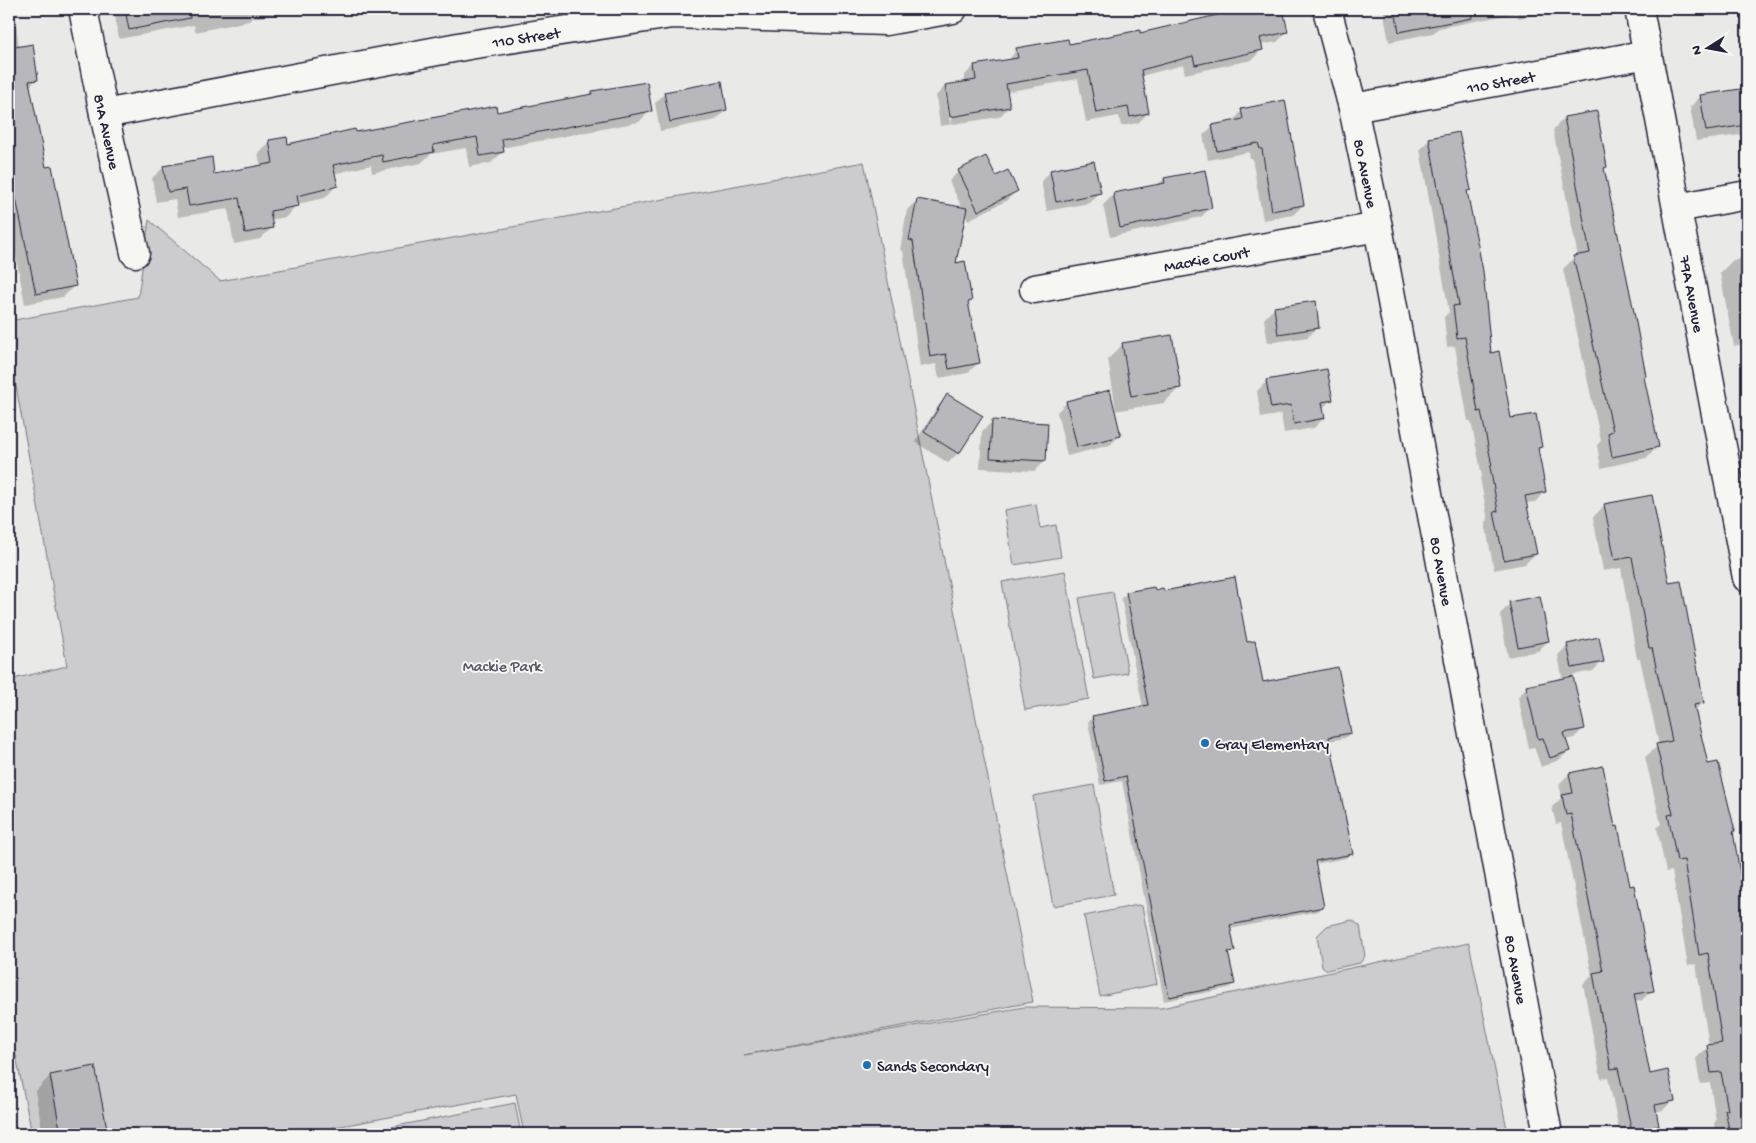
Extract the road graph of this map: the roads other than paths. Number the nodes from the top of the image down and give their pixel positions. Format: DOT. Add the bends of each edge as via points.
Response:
graph roads {
  1 [pos="83,9"];
  2 [pos="953,9"];
  3 [pos="1327,9"];
  4 [pos="1639,9"];
  5 [pos="827,14"];
  6 [pos="1648,54"];
  7 [pos="1353,108"];
  8 [pos="104,114"];
  9 [pos="1747,195"];
  10 [pos="1677,208"];
  11 [pos="1378,227"];
  12 [pos="135,252"];
  13 [pos="1034,289"];
  14 [pos="1744,540"];
  15 [pos="1747,578"];
  16 [pos="1548,1134"];
  1 -- 8 [label="street, 81A Avenue"];
  2 -- 5 [label="street, 110 Street" via="886,21"];
  3 -- 7 [label="street, 80 Avenue"];
  4 -- 6 [label="street, 79A Avenue"];
  5 -- 8 [label="street, 110 Street" via="672,14 469,45"];
  6 -- 7 [label="street, 110 Street"];
  6 -- 10 [label="street, 79A Avenue"];
  7 -- 11 [label="street, 80 Avenue"];
  8 -- 12 [label="street, 81A Avenue"];
  9 -- 10 [label="street"];
  10 -- 14 [label="street, 79A Avenue"];
  11 -- 13 [label="street, MacKie Court"];
  11 -- 16 [label="street, 80 Avenue"];
  14 -- 15 [label="street, 79A Avenue"];
}
